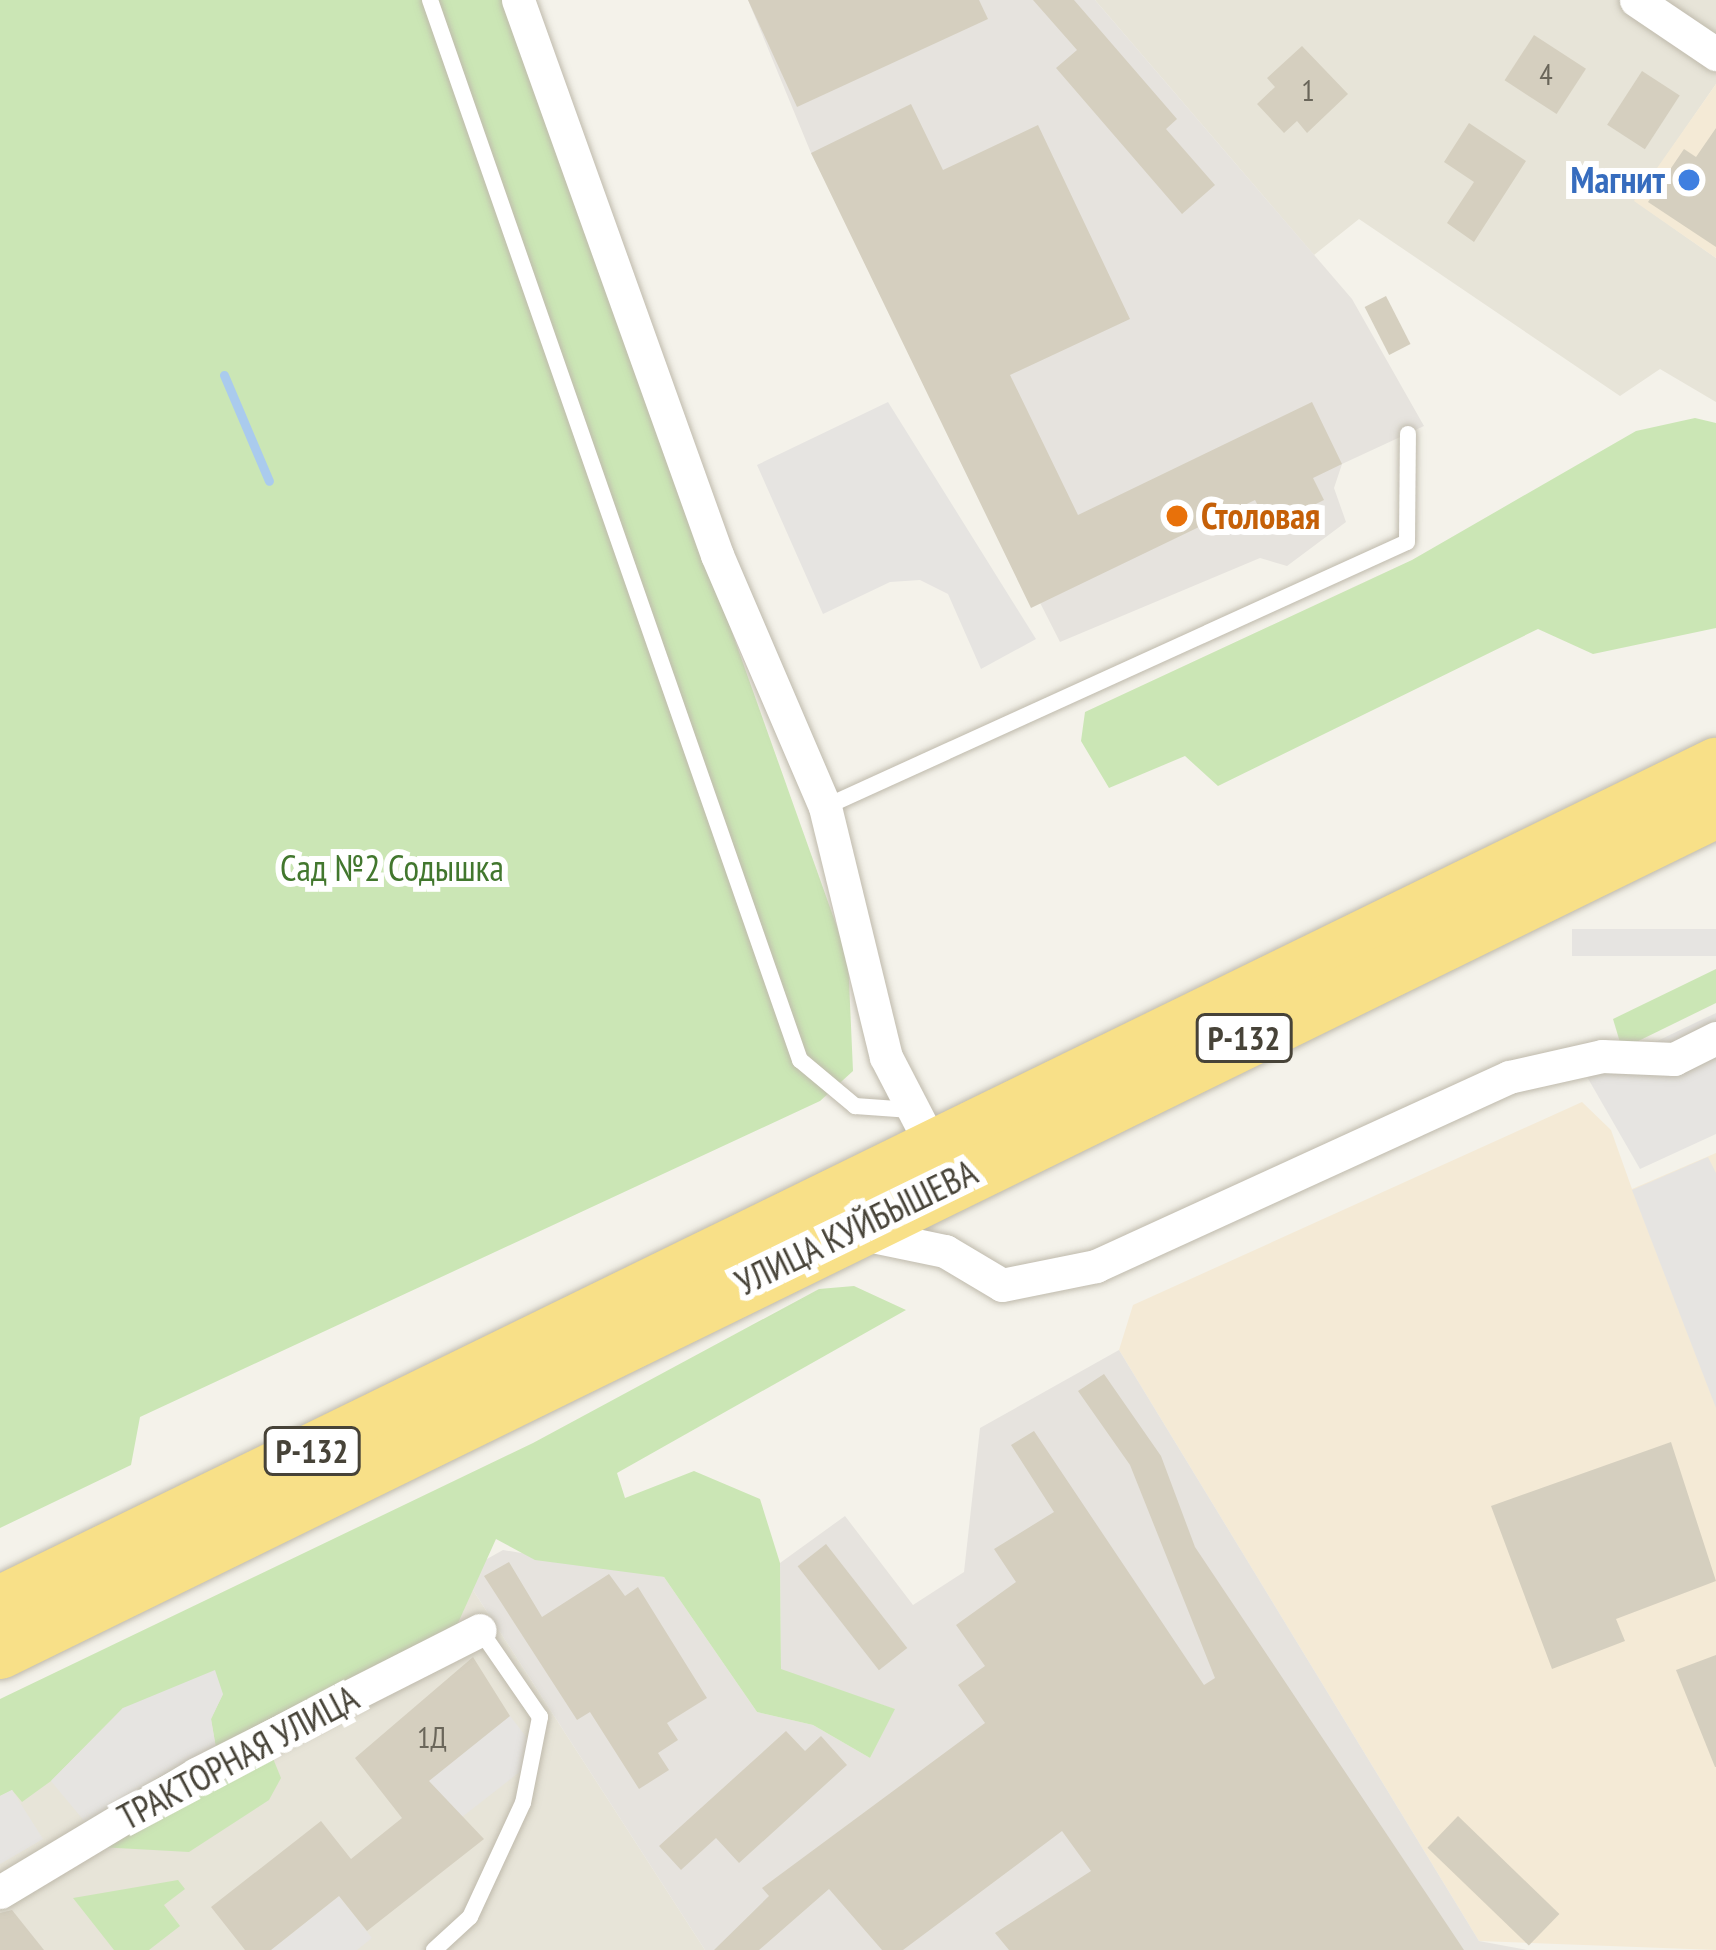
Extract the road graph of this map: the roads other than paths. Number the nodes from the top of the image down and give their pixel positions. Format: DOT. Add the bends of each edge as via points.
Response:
graph roads {
  1 [pos="430,0"];
  2 [pos="518,0"];
  3 [pos="1636,0"];
  4 [pos="1716,54"];
  5 [pos="1408,434"];
  6 [pos="1716,765"];
  7 [pos="825,807"];
  8 [pos="1716,811"];
  9 [pos="1716,1038"];
  10 [pos="921,1126"];
  11 [pos="840,1233"];
  12 [pos="0,1603"];
  13 [pos="480,1630"];
  14 [pos="0,1652"];
  15 [pos="0,1892"];
  16 [pos="434,1950"];
  1 -- 10 [label="lane" via="800,1060 855,1106"];
  2 -- 7 [label="street" via="717,555"];
  3 -- 4 [label="street"];
  5 -- 7 [label="lane" via="1407,542"];
  6 -- 10 [label="highway, УЛИЦА КУЙБЫШЕВА / Р-132"];
  7 -- 10 [label="street" via="886,1057"];
  8 -- 11 [label="highway, УЛИЦА КУЙБЫШЕВА / Р-132"];
  9 -- 11 [label="street" via="1674,1059 1579,1059 1509,1077 1096,1265 1002,1285 928,1245"];
  10 -- 12 [label="highway, УЛИЦА КУЙБЫШЕВА / Р-132"];
  11 -- 14 [label="highway, УЛИЦА КУЙБЫШЕВА / Р-132"];
  13 -- 15 [label="street, ТРАКТОРНАЯ УЛИЦА" via="196,1774"];
  13 -- 16 [label="lane" via="540,1717 524,1803 470,1917"];
}
